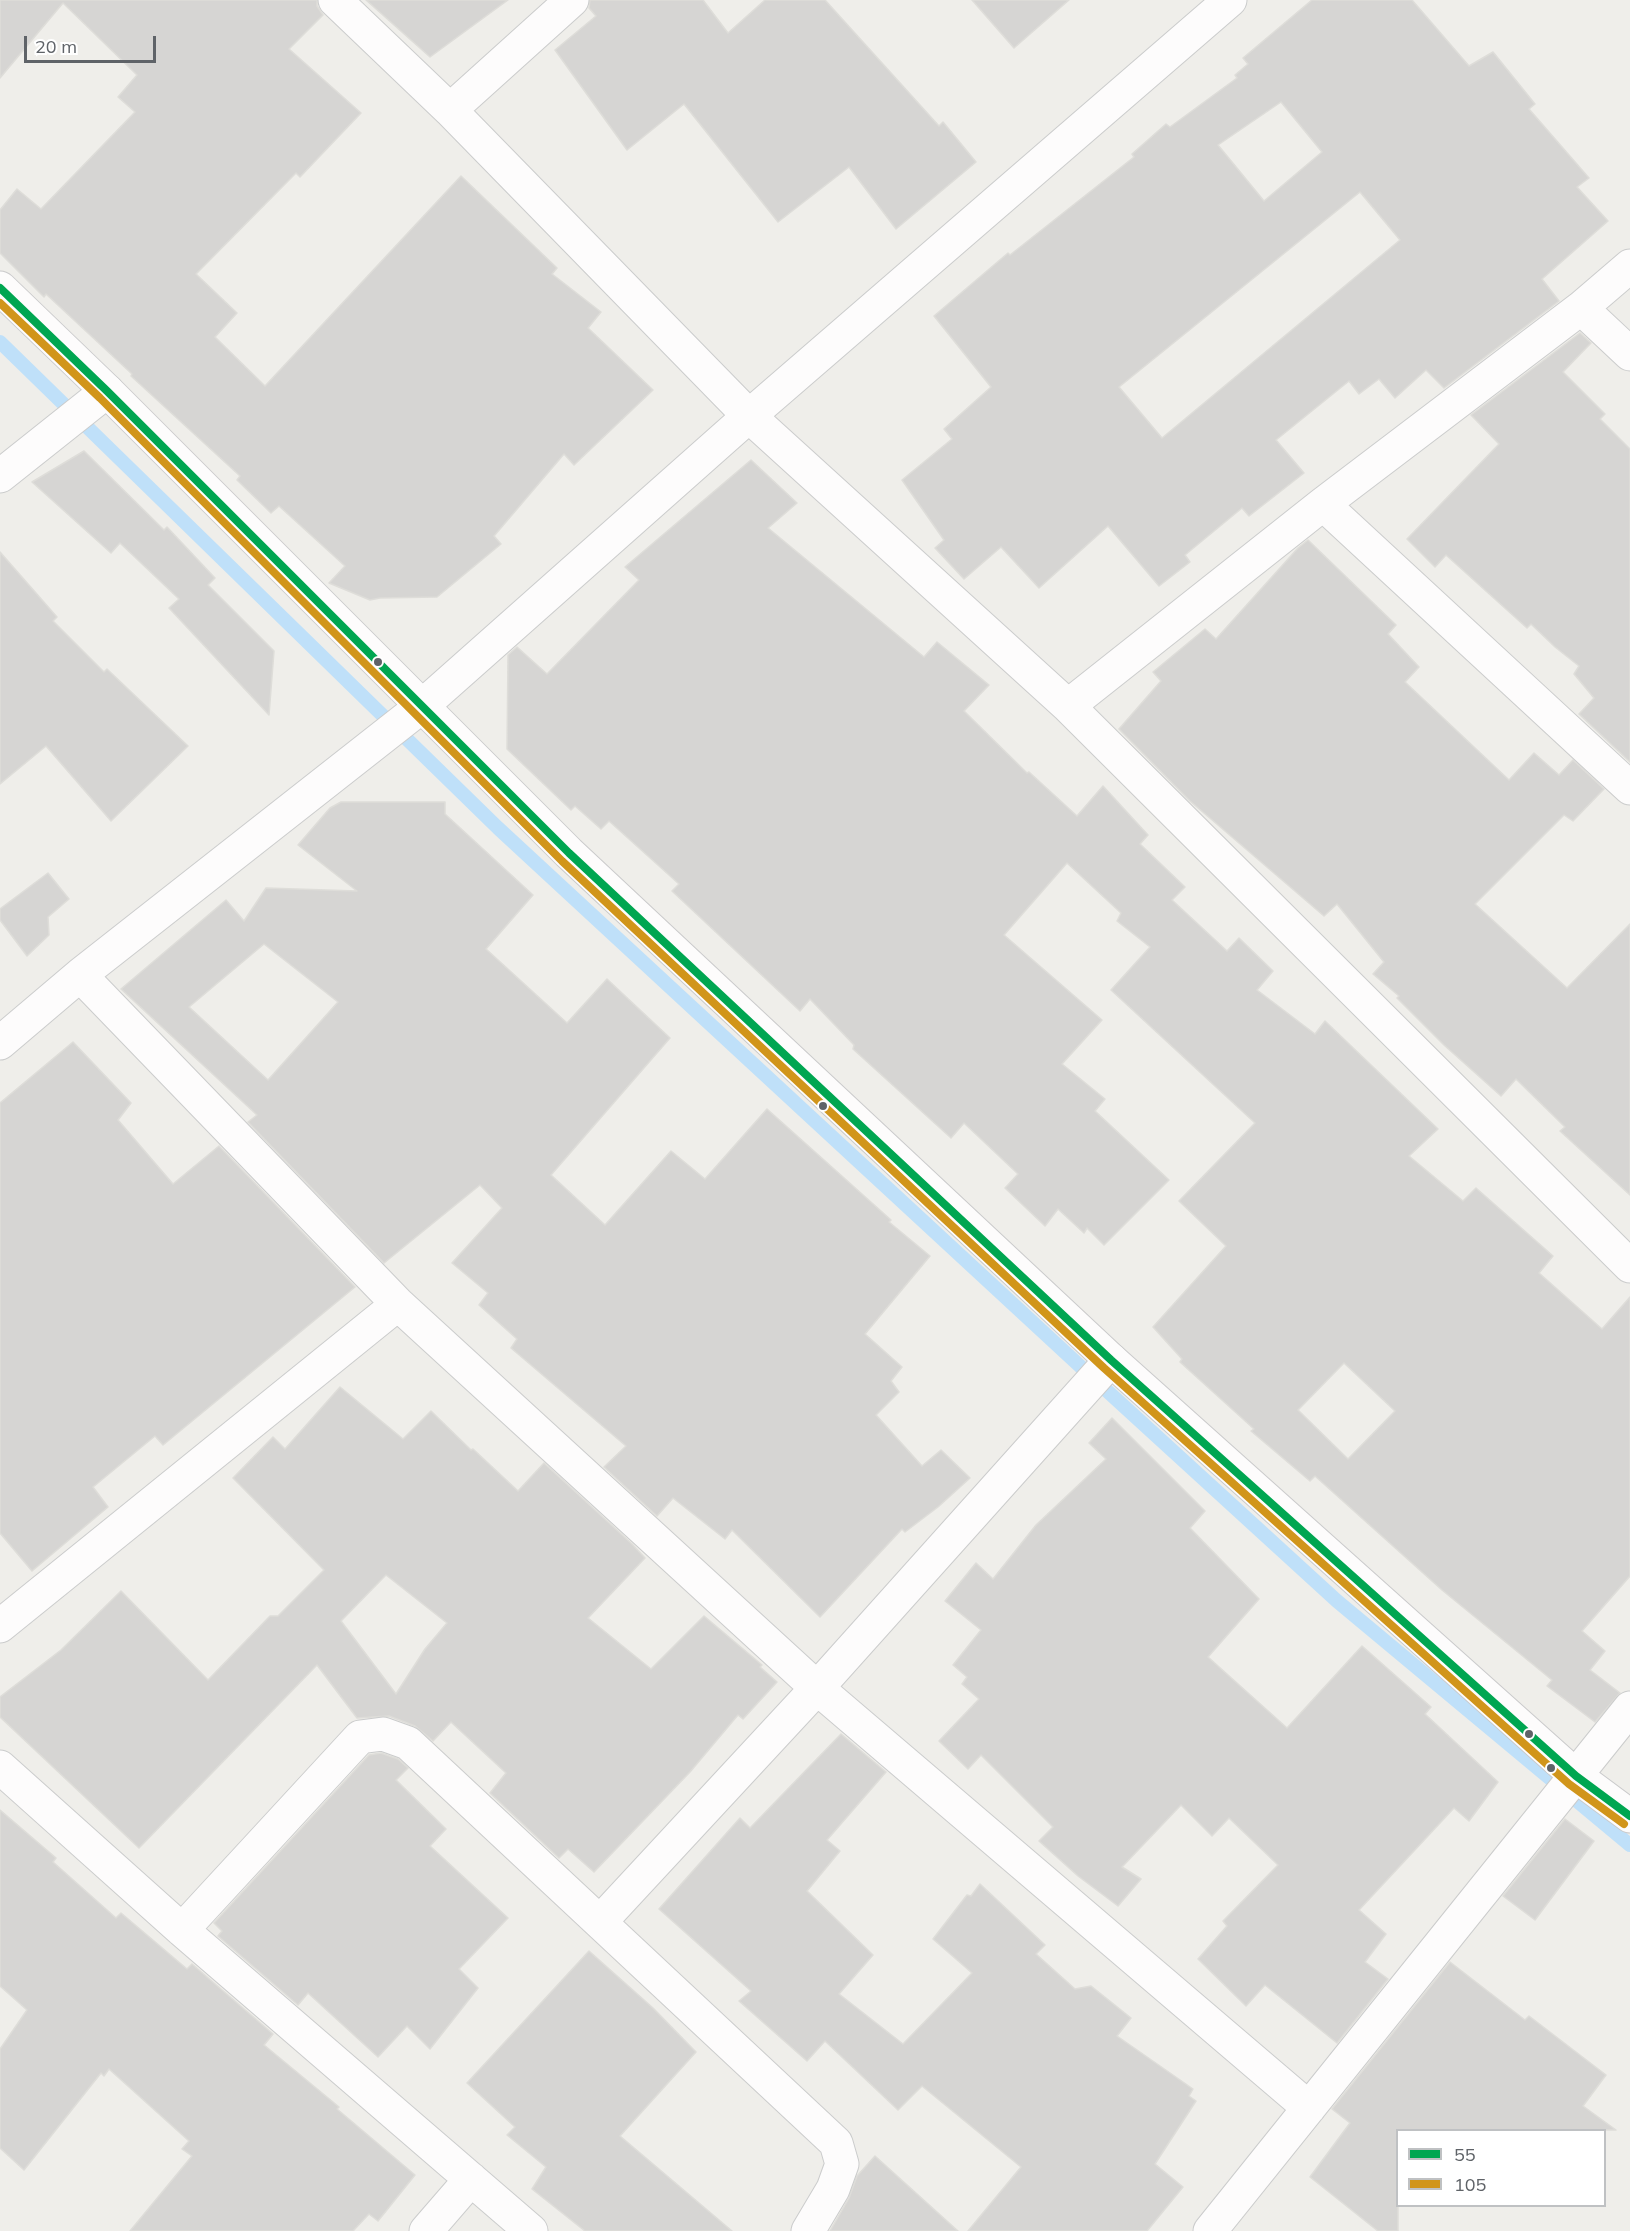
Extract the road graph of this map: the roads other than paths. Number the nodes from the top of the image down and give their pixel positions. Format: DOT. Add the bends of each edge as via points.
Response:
graph roads {
  1 [pos="336,0"];
  2 [pos="572,0"];
  3 [pos="1230,0"];
  4 [pos="450,110"];
  5 [pos="1630,266"];
  6 [pos="0,288"];
  7 [pos="1581,308"];
  8 [pos="1630,354"];
  9 [pos="107,391"];
  10 [pos="749,416"];
  11 [pos="0,476"];
  12 [pos="1323,504"];
  13 [pos="1068,706"];
  14 [pos="422,707"];
  15 [pos="1630,788"];
  16 [pos="80,975"];
  17 [pos="0,1043"];
  18 [pos="1630,1266"];
  19 [pos="398,1304"];
  20 [pos="1111,1360"];
  21 [pos="0,1626"];
  22 [pos="817,1688"];
  23 [pos="1630,1708"];
  24 [pos="0,1767"];
  25 [pos="1576,1776"];
  26 [pos="1630,1816"];
  27 [pos="600,1922"];
  28 [pos="182,1930"];
  29 [pos="1309,2108"];
  30 [pos="471,2179"];
  31 [pos="426,2231"];
  32 [pos="531,2231"];
  33 [pos="808,2231"];
  34 [pos="1210,2231"];
  1 -- 4 [label="street"];
  2 -- 4 [label="street"];
  3 -- 10 [label="street"];
  4 -- 10 [label="street"];
  5 -- 7 [label="street"];
  6 -- 9 [label="street"];
  7 -- 8 [label="street"];
  7 -- 12 [label="street"];
  9 -- 11 [label="street"];
  9 -- 14 [label="street"];
  10 -- 13 [label="street"];
  10 -- 14 [label="street"];
  12 -- 13 [label="street"];
  12 -- 15 [label="street"];
  13 -- 18 [label="street"];
  14 -- 16 [label="street"];
  14 -- 20 [label="street" via="578,861"];
  16 -- 17 [label="street"];
  16 -- 19 [label="street"];
  19 -- 21 [label="street"];
  19 -- 22 [label="street"];
  20 -- 22 [label="street"];
  20 -- 25 [label="street"];
  22 -- 27 [label="street"];
  22 -- 29 [label="street"];
  23 -- 25 [label="street"];
  24 -- 28 [label="street"];
  25 -- 26 [label="street"];
  25 -- 29 [label="street"];
  27 -- 28 [label="street" via="408,1743 383,1734 360,1737"];
  27 -- 33 [label="street" via="836,2143 842,2164 833,2189"];
  28 -- 30 [label="street"];
  29 -- 34 [label="street"];
  30 -- 31 [label="street"];
  30 -- 32 [label="street"];
}
